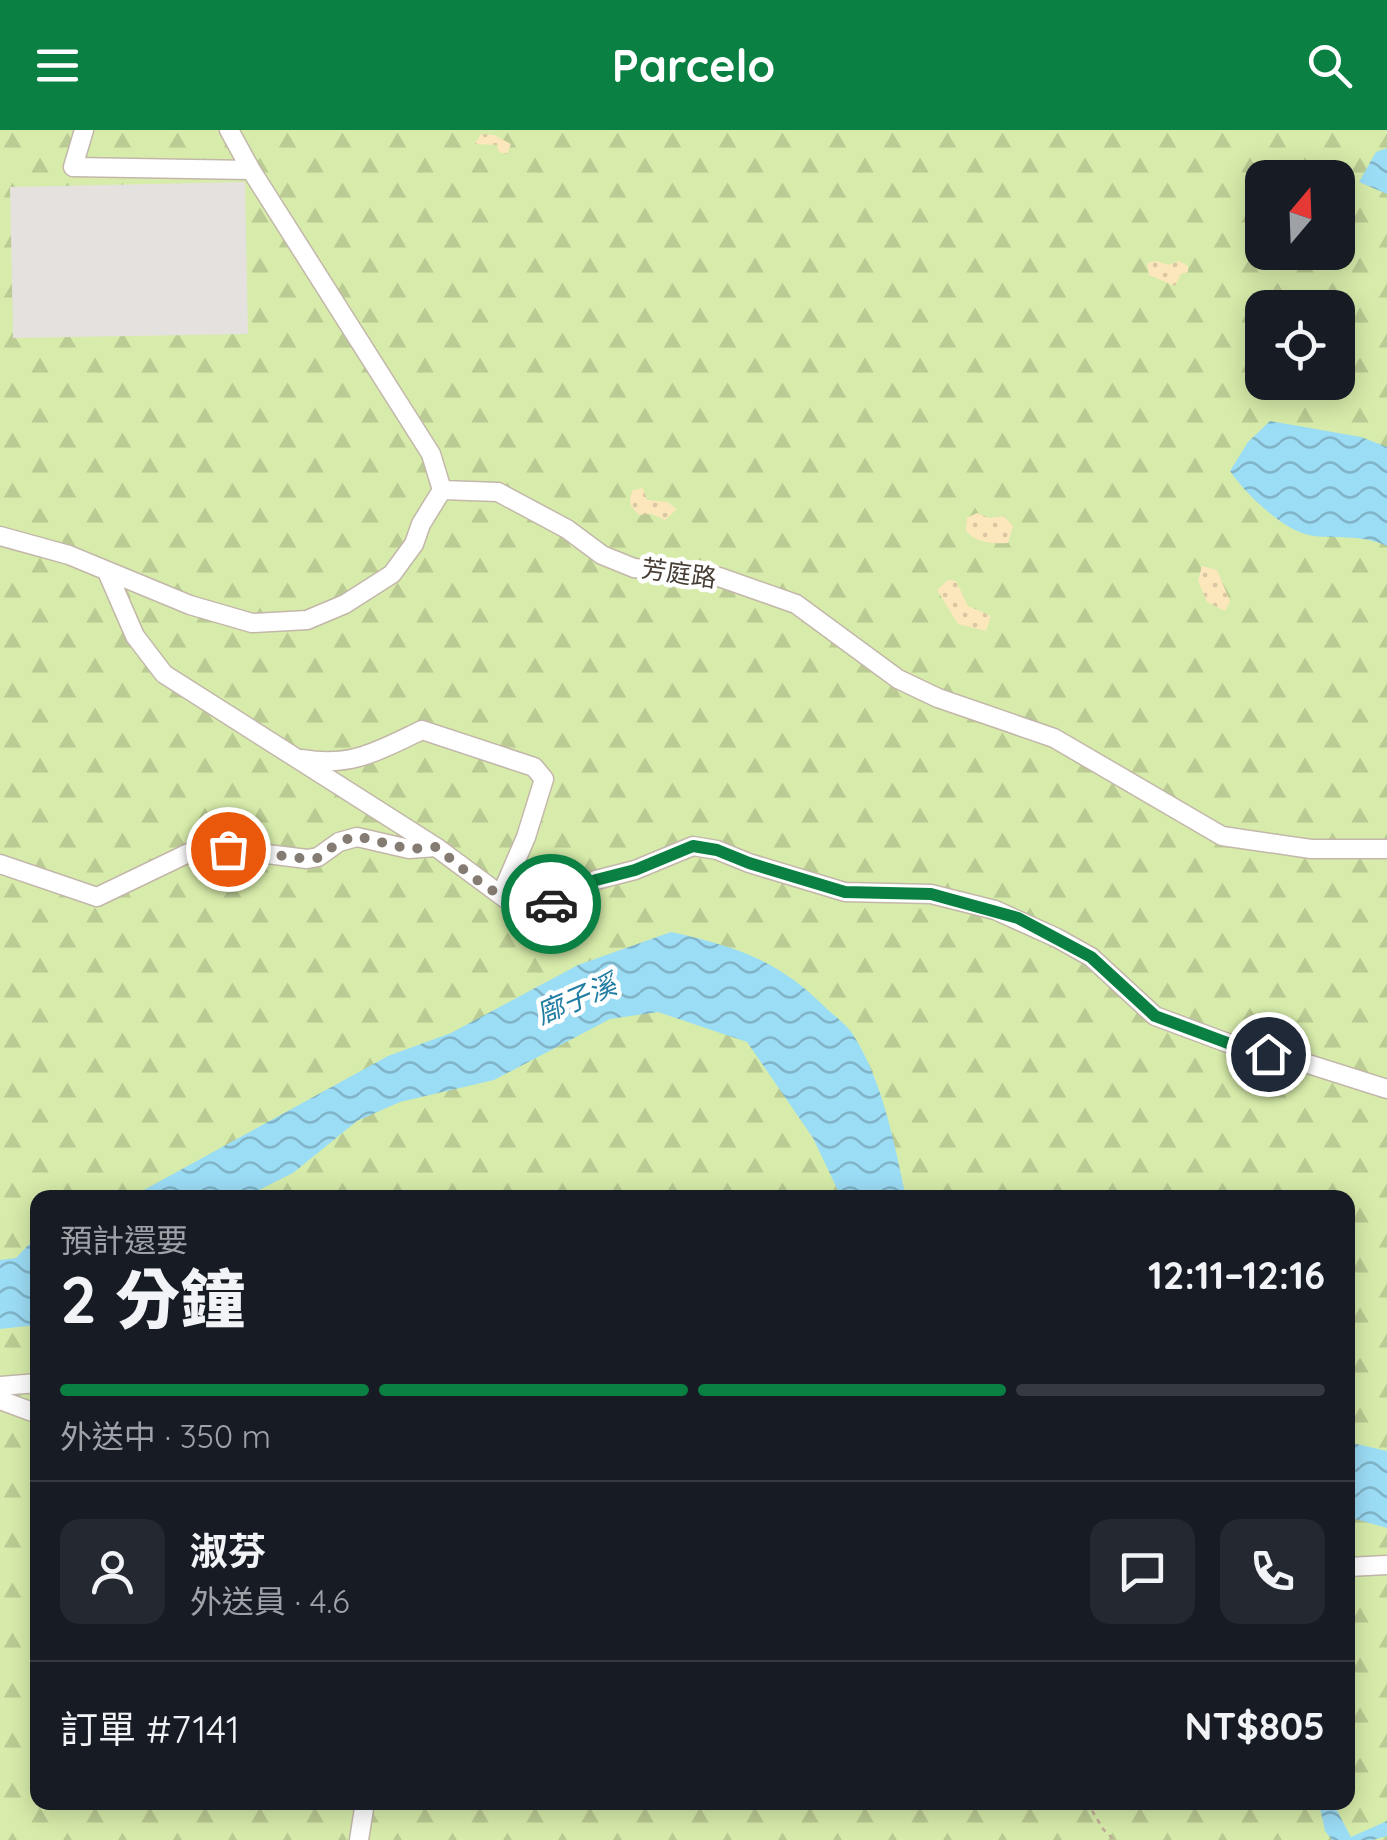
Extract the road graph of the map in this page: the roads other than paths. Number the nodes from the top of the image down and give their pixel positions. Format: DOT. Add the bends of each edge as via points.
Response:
graph roads {
  1 [pos="84,130"];
  2 [pos="229,130"];
  3 [pos="251,170"];
  4 [pos="442,490"];
  5 [pos="0,536"];
  6 [pos="108,574"];
  7 [pos="292,756"];
  8 [pos="436,847"];
  9 [pos="1387,850"];
  10 [pos="0,864"];
  11 [pos="500,896"];
  12 [pos="1387,1089"];
  13 [pos="30,1384"];
  14 [pos="0,1386"];
  15 [pos="0,1400"];
  16 [pos="30,1411"];
  17 [pos="1385,1563"];
  18 [pos="1355,1565"];
  19 [pos="364,1810"];
  20 [pos="360,1840"];
  1 -- 3 [label="street" via="73,167"];
  2 -- 3 [label="street"];
  3 -- 4 [label="street" via="431,454"];
  4 -- 6 [label="street" via="392,574 307,620 252,623"];
  4 -- 9 [label="street, 芳庭路" via="498,492 634,568 719,576 796,604 898,679 1054,738 1222,836 1311,849"];
  5 -- 6 [label="street"];
  6 -- 7 [label="street" via="135,636 164,674"];
  7 -- 8 [label="street"];
  7 -- 11 [label="street" via="329,764 370,756 422,730 534,767 544,779"];
  8 -- 10 [label="street" via="409,849 356,836 307,859 203,846 97,897"];
  8 -- 11 [label="street"];
  11 -- 12 [label="street" via="545,907 596,880 693,846 845,892 950,898 1018,918 1091,957 1155,1016"];
  13 -- 14 [label="street"];
  15 -- 16 [label="street"];
  17 -- 18 [label="street"];
  19 -- 20 [label="street"];
}
